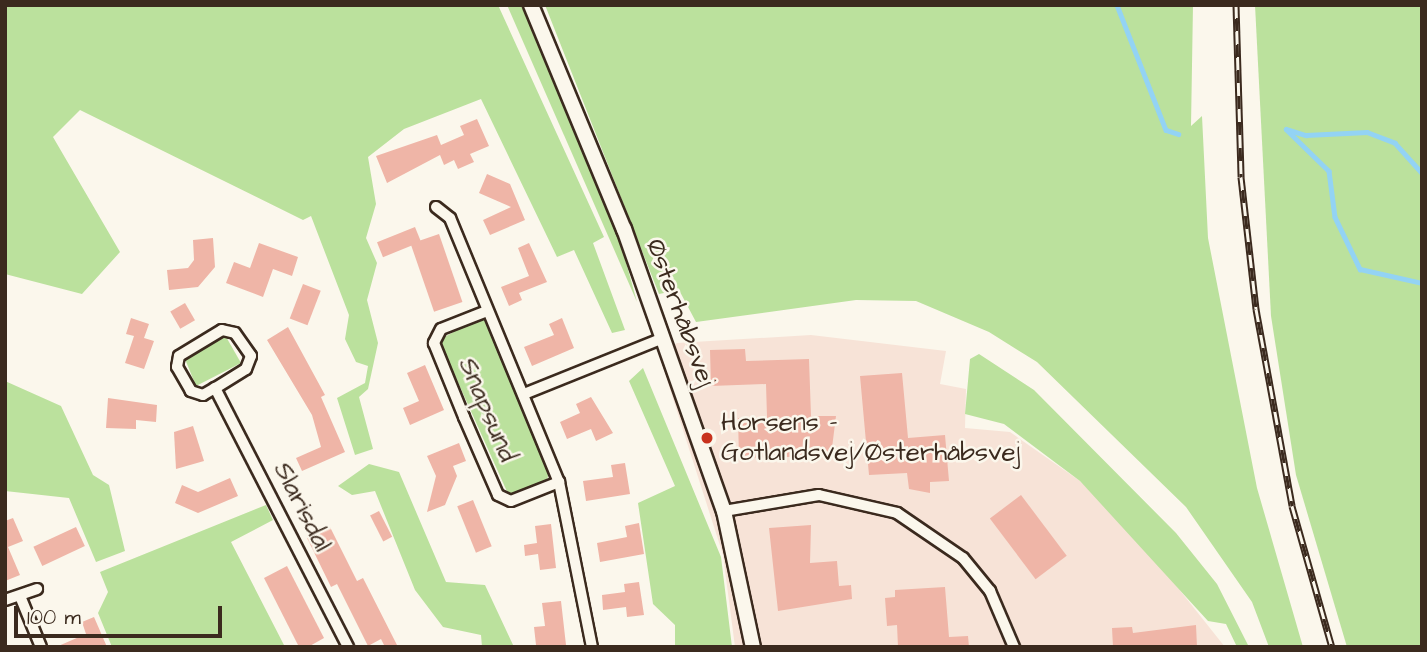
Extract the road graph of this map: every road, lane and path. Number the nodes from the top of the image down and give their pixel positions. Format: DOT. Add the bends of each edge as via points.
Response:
graph roads {
  1 [pos="531,5"];
  2 [pos="436,207"];
  3 [pos="487,310"];
  4 [pos="663,338"];
  5 [pos="215,388"];
  6 [pos="524,394"];
  7 [pos="559,482"];
  8 [pos="724,511"];
  9 [pos="37,589"];
  10 [pos="20,596"];
  11 [pos="5,600"];
  12 [pos="41,647"];
  13 [pos="348,647"];
  14 [pos="592,647"];
  15 [pos="753,647"];
  16 [pos="1014,647"];
  1 -- 4 [label="street, Østerhåbsvej"];
  2 -- 3 [label="street, Snapsund" via="450,218"];
  3 -- 6 [label="street, Snapsund"];
  3 -- 7 [label="street, Snapsund" via="442,329 434,343 464,417 498,495 511,501"];
  4 -- 6 [label="street, Snapsund"];
  4 -- 8 [label="street, Østerhåbsvej"];
  5 -- 5 [label="street" via="246,369 251,356 235,333 222,330 179,356 177,367 191,391 203,395"];
  5 -- 13 [label="street, Slarisdal"];
  6 -- 7 [label="street, Snapsund"];
  7 -- 14 [label="street, Snapsund"];
  8 -- 15 [label="street, Østerhåbsvej"];
  8 -- 16 [label="street" via="818,495 897,513 963,558 990,591"];
  9 -- 10 [label="street"];
  10 -- 11 [label="street"];
  10 -- 12 [label="street"];
}
